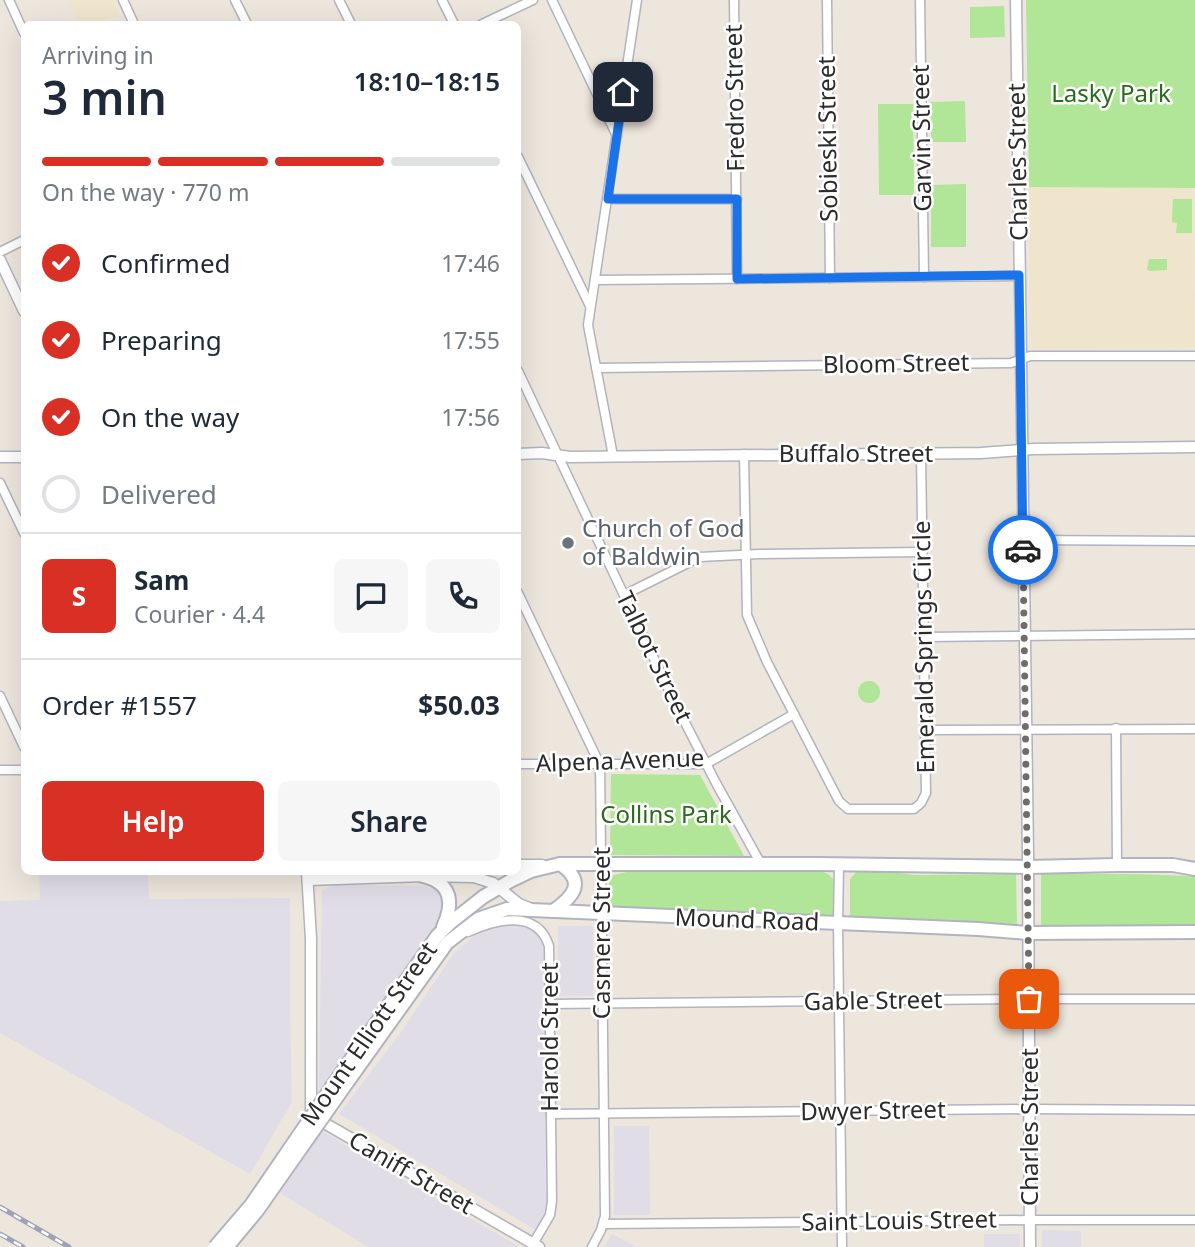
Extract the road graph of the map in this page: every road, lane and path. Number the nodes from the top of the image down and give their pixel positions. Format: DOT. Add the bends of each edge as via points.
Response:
graph roads {
  1 [pos="9,0"];
  2 [pos="122,0"];
  3 [pos="235,0"];
  4 [pos="339,0"];
  5 [pos="442,0"];
  6 [pos="533,0"];
  7 [pos="552,0"];
  8 [pos="637,0"];
  9 [pos="734,0"];
  10 [pos="827,0"];
  11 [pos="920,0"];
  12 [pos="1016,0"];
  13 [pos="132,21"];
  14 [pos="246,21"];
  15 [pos="350,21"];
  16 [pos="452,21"];
  17 [pos="488,21"];
  18 [pos="21,26"];
  19 [pos="617,136"];
  20 [pos="521,163"];
  21 [pos="608,199"];
  22 [pos="737,199"];
  23 [pos="21,242"];
  24 [pos="0,252"];
  25 [pos="0,260"];
  26 [pos="1019,275"];
  27 [pos="924,277"];
  28 [pos="830,278"];
  29 [pos="737,279"];
  30 [pos="595,280"];
  31 [pos="21,305"];
  32 [pos="590,307"];
  33 [pos="1195,356"];
  34 [pos="1021,358"];
  35 [pos="596,368"];
  36 [pos="521,377"];
  37 [pos="1195,447"];
  38 [pos="1021,451"];
  39 [pos="521,454"];
  40 [pos="744,454"];
  41 [pos="921,454"];
  42 [pos="557,455"];
  43 [pos="613,456"];
  44 [pos="0,457"];
  45 [pos="21,457"];
  46 [pos="0,482"];
  47 [pos="21,527"];
  48 [pos="1023,540"];
  49 [pos="1195,541"];
  50 [pos="922,552"];
  51 [pos="746,554"];
  52 [pos="624,595"];
  53 [pos="521,599"];
  54 [pos="1195,634"];
  55 [pos="1024,635"];
  56 [pos="925,637"];
  57 [pos="0,696"];
  58 [pos="794,714"];
  59 [pos="1116,728"];
  60 [pos="1026,729"];
  61 [pos="1195,729"];
  62 [pos="926,730"];
  63 [pos="21,741"];
  64 [pos="521,764"];
  65 [pos="706,764"];
  66 [pos="600,765"];
  67 [pos="0,770"];
  68 [pos="21,770"];
  69 [pos="560,864"];
  70 [pos="602,864"];
  71 [pos="761,864"];
  72 [pos="839,864"];
  73 [pos="521,865"];
  74 [pos="1117,865"];
  75 [pos="1028,867"];
  76 [pos="1195,869"];
  77 [pos="307,876"];
  78 [pos="423,876"];
  79 [pos="500,888"];
  80 [pos="535,909"];
  81 [pos="553,911"];
  82 [pos="602,914"];
  83 [pos="838,924"];
  84 [pos="1195,932"];
  85 [pos="1028,933"];
  86 [pos="442,940"];
  87 [pos="1029,999"];
  88 [pos="1195,999"];
  89 [pos="840,1001"];
  90 [pos="603,1003"];
  91 [pos="550,1004"];
  92 [pos="345,1077"];
  93 [pos="1030,1109"];
  94 [pos="1195,1110"];
  95 [pos="841,1111"];
  96 [pos="551,1114"];
  97 [pos="604,1114"];
  98 [pos="1030,1220"];
  99 [pos="1195,1220"];
  100 [pos="841,1222"];
  101 [pos="603,1224"];
  102 [pos="536,1245"];
  103 [pos="215,1247"];
  104 [pos="228,1247"];
  105 [pos="592,1247"];
  106 [pos="842,1247"];
  107 [pos="1030,1247"];
  1 -- 18 [label="street"];
  2 -- 13 [label="street"];
  3 -- 14 [label="street"];
  4 -- 15 [label="street"];
  5 -- 16 [label="street"];
  6 -- 17 [label="street"];
  7 -- 19 [label="street"];
  8 -- 19 [label="street"];
  9 -- 22 [label="street, Fredro Street"];
  10 -- 28 [label="street, Sobieski Street"];
  11 -- 27 [label="street, Garvin Street"];
  12 -- 26 [label="street, Charles Street"];
  19 -- 21 [label="street"];
  20 -- 32 [label="street"];
  21 -- 22 [label="street"];
  21 -- 30 [label="street"];
  22 -- 29 [label="street, Fredro Street"];
  23 -- 24 [label="street"];
  25 -- 31 [label="street"];
  26 -- 27 [label="street"];
  26 -- 34 [label="street, Charles Street"];
  27 -- 28 [label="street"];
  28 -- 29 [label="street"];
  29 -- 30 [label="street"];
  30 -- 32 [label="street"];
  32 -- 35 [label="street" via="588,325"];
  33 -- 34 [label="street, Bloom Street"];
  34 -- 35 [label="street, Bloom Street" via="1011,363"];
  34 -- 38 [label="street, Charles Street"];
  35 -- 43 [label="street"];
  36 -- 42 [label="street, Talbot Street"];
  37 -- 38 [label="street, Buffalo Street"];
  38 -- 41 [label="street, Buffalo Street"];
  38 -- 48 [label="street, Charles Street"];
  39 -- 42 [label="street, Buffalo Street"];
  40 -- 41 [label="street, Buffalo Street"];
  40 -- 43 [label="street, Buffalo Street"];
  40 -- 51 [label="street, Emerald Springs Circle"];
  41 -- 50 [label="street, Emerald Springs Circle"];
  42 -- 43 [label="street, Buffalo Street"];
  42 -- 52 [label="street, Talbot Street"];
  44 -- 45 [label="street"];
  46 -- 47 [label="street"];
  48 -- 49 [label="street"];
  48 -- 55 [label="street, Charles Street"];
  50 -- 51 [label="street"];
  50 -- 56 [label="street, Emerald Springs Circle"];
  51 -- 52 [label="street" via="700,557"];
  51 -- 58 [label="street, Emerald Springs Circle" via="747,615"];
  52 -- 65 [label="street, Talbot Street"];
  53 -- 66 [label="street, Casmere Street"];
  54 -- 55 [label="street"];
  55 -- 56 [label="street"];
  55 -- 60 [label="street, Charles Street"];
  56 -- 62 [label="street, Emerald Springs Circle"];
  57 -- 63 [label="street"];
  58 -- 62 [label="street, Emerald Springs Circle" via="839,801 848,809 914,810 921,803 926,793"];
  58 -- 65 [label="street, Alpena Avenue"];
  59 -- 60 [label="street"];
  59 -- 61 [label="street"];
  59 -- 74 [label="street"];
  60 -- 62 [label="street"];
  60 -- 75 [label="street, Charles Street"];
  64 -- 66 [label="street, Alpena Avenue"];
  65 -- 66 [label="street, Alpena Avenue"];
  65 -- 71 [label="street, Talbot Street"];
  66 -- 70 [label="street, Casmere Street"];
  67 -- 68 [label="street"];
  69 -- 70 [label="main road"];
  69 -- 73 [label="street"];
  69 -- 79 [label="main road, Mount Elliott Street" via="531,871"];
  69 -- 81 [label="main road" via="570,871 575,884 568,901"];
  70 -- 71 [label="main road"];
  70 -- 82 [label="street, Casmere Street"];
  71 -- 72 [label="main road"];
  72 -- 75 [label="main road"];
  72 -- 83 [label="street"];
  74 -- 75 [label="main road"];
  74 -- 76 [label="main road"];
  75 -- 85 [label="street, Charles Street"];
  77 -- 78 [label="street, Mound Road"];
  77 -- 102 [label="street, Caniff Street" via="311,1110 325,1124"];
  78 -- 79 [label="street, Mound Road" via="474,877"];
  78 -- 86 [label="main road" via="439,883 449,899"];
  79 -- 80 [label="street, Mound Road" via="519,904"];
  79 -- 86 [label="main road, Mount Elliott Street" via="465,910"];
  80 -- 81 [label="main road, Mound Road"];
  80 -- 86 [label="main road, Mount Elliott Street" via="507,909"];
  81 -- 82 [label="main road, Mound Road"];
  82 -- 83 [label="main road, Mound Road"];
  82 -- 90 [label="street, Casmere Street"];
  83 -- 85 [label="main road, Mound Road"];
  83 -- 89 [label="street"];
  84 -- 85 [label="main road, Mound Road"];
  85 -- 87 [label="street, Charles Street"];
  86 -- 91 [label="street, Harold Street" via="498,922 534,925 549,946"];
  86 -- 92 [label="main road, Mount Elliott Street"];
  87 -- 88 [label="street, Gable Street"];
  87 -- 89 [label="street, Gable Street"];
  87 -- 93 [label="street, Charles Street"];
  89 -- 90 [label="street, Gable Street"];
  89 -- 95 [label="street"];
  90 -- 91 [label="street, Gable Street"];
  90 -- 97 [label="street, Casmere Street"];
  91 -- 96 [label="street, Harold Street"];
  92 -- 103 [label="main road, Mount Elliott Street, bridge"];
  92 -- 104 [label="main road, Mount Elliott Street, bridge"];
  93 -- 94 [label="street, Dwyer Street"];
  93 -- 95 [label="street, Dwyer Street"];
  93 -- 98 [label="street, Charles Street"];
  95 -- 97 [label="street, Dwyer Street"];
  95 -- 100 [label="street"];
  96 -- 97 [label="street, Dwyer Street"];
  96 -- 102 [label="street, Harold Street" via="552,1209"];
  97 -- 101 [label="street, Casmere Street"];
  98 -- 99 [label="street, Saint Louis Street"];
  98 -- 100 [label="street, Saint Louis Street"];
  98 -- 107 [label="street, Charles Street"];
  100 -- 101 [label="street, Saint Louis Street"];
  100 -- 106 [label="street"];
  101 -- 105 [label="street, Casmere Street"];
}
